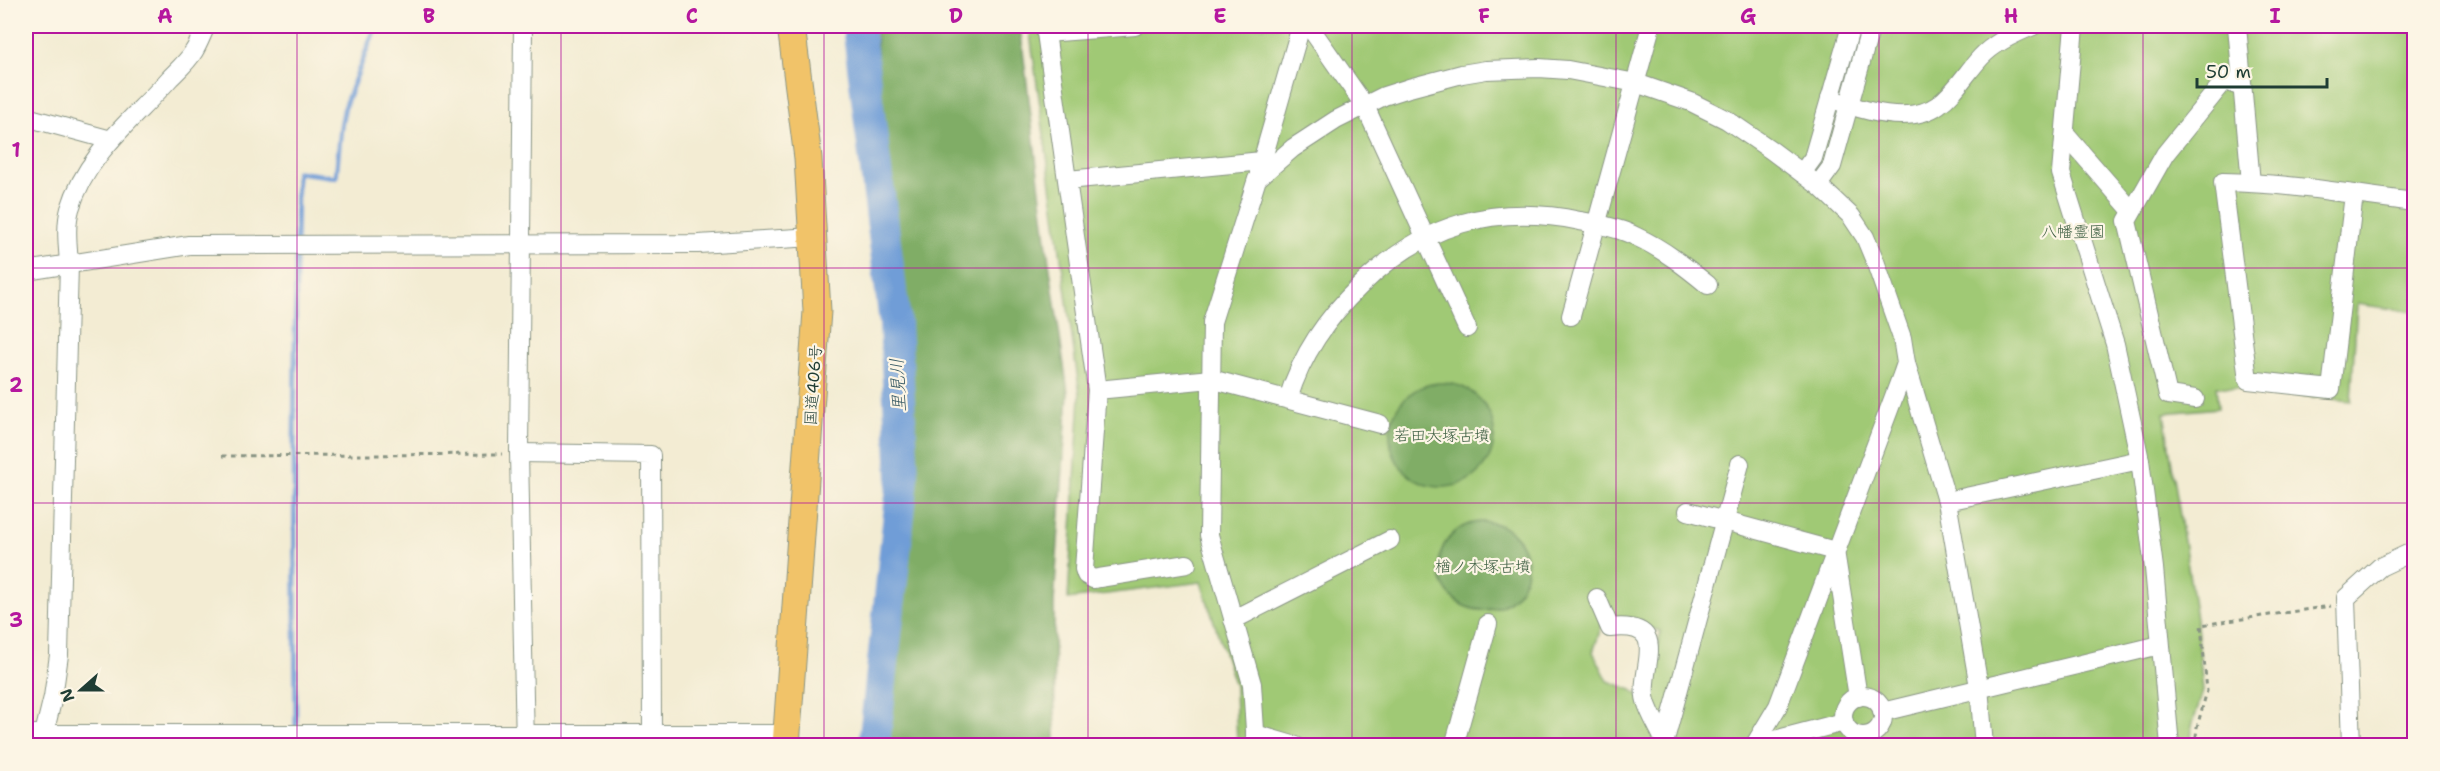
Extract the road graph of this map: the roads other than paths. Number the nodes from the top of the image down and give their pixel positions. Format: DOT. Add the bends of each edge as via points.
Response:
graph roads {
  1 [pos="206,26"];
  2 [pos="523,26"];
  3 [pos="791,26"];
  4 [pos="1135,26"];
  5 [pos="1301,26"];
  6 [pos="1310,26"];
  7 [pos="1651,26"];
  8 [pos="1851,26"];
  9 [pos="1871,26"];
  10 [pos="2033,26"];
  11 [pos="2074,26"];
  12 [pos="2237,26"];
  13 [pos="1045,29"];
  14 [pos="1636,83"];
  15 [pos="2241,87"];
  16 [pos="1830,98"];
  17 [pos="1849,105"];
  18 [pos="1365,106"];
  19 [pos="26,117"];
  20 [pos="2065,134"];
  21 [pos="111,140"];
  22 [pos="1262,161"];
  23 [pos="1802,173"];
  24 [pos="1257,179"];
  25 [pos="1068,180"];
  26 [pos="2251,183"];
  27 [pos="1818,185"];
  28 [pos="2354,194"];
  29 [pos="2415,201"];
  30 [pos="2132,210"];
  31 [pos="1597,224"];
  32 [pos="1425,236"];
  33 [pos="814,237"];
  34 [pos="520,243"];
  35 [pos="69,264"];
  36 [pos="26,272"];
  37 [pos="1708,285"];
  38 [pos="1571,316"];
  39 [pos="1467,328"];
  40 [pos="1906,363"];
  41 [pos="1211,379"];
  42 [pos="1097,390"];
  43 [pos="1288,399"];
  44 [pos="2195,399"];
  45 [pos="1380,424"];
  46 [pos="519,453"];
  47 [pos="2140,460"];
  48 [pos="1740,464"];
  49 [pos="1947,501"];
  50 [pos="1688,511"];
  51 [pos="1726,521"];
  52 [pos="1390,540"];
  53 [pos="1835,551"];
  54 [pos="2415,551"];
  55 [pos="1187,564"];
  56 [pos="1597,598"];
  57 [pos="1233,620"];
  58 [pos="1488,624"];
  59 [pos="2160,645"];
  60 [pos="1979,687"];
  61 [pos="1858,697"];
  62 [pos="1882,712"];
  63 [pos="1844,722"];
  64 [pos="652,733"];
  65 [pos="37,738"];
  66 [pos="525,739"];
  67 [pos="786,740"];
  68 [pos="1256,740"];
  69 [pos="1866,740"];
  70 [pos="1666,743"];
  71 [pos="1754,745"];
  72 [pos="1296,746"];
  73 [pos="1454,746"];
  74 [pos="1984,746"];
  75 [pos="2170,746"];
  76 [pos="2351,746"];
  1 -- 21 [label="street" via="194,52"];
  2 -- 34 [label="street"];
  3 -- 33 [label="highway, 国道406号"];
  4 -- 13 [label="street"];
  5 -- 22 [label="street"];
  6 -- 18 [label="street"];
  7 -- 14 [label="street"];
  8 -- 16 [label="street"];
  9 -- 17 [label="street"];
  10 -- 17 [label="street" via="1983,54 1936,107 1891,115"];
  11 -- 20 [label="street"];
  12 -- 15 [label="street"];
  13 -- 25 [label="street"];
  14 -- 18 [label="street" via="1568,70 1486,70 1409,88"];
  14 -- 23 [label="street" via="1691,102 1726,120"];
  14 -- 31 [label="street"];
  15 -- 26 [label="street"];
  15 -- 30 [label="street" via="2225,80 2165,154"];
  16 -- 17 [label="street"];
  16 -- 23 [label="street" via="1814,158"];
  17 -- 27 [label="street" via="1832,166"];
  18 -- 24 [label="street" via="1315,132"];
  18 -- 32 [label="street"];
  19 -- 21 [label="street"];
  20 -- 30 [label="street"];
  20 -- 47 [label="street" via="2061,172 2115,344"];
  21 -- 35 [label="street" via="92,163 70,210"];
  22 -- 24 [label="street"];
  22 -- 25 [label="street"];
  23 -- 27 [label="street"];
  24 -- 41 [label="street" via="1212,322"];
  25 -- 42 [label="street"];
  26 -- 28 [label="street"];
  26 -- 28 [label="street" via="2223,182 2248,380 2272,383 2331,389"];
  27 -- 40 [label="street" via="1851,216 1865,237 1902,338"];
  28 -- 29 [label="street"];
  30 -- 44 [label="street" via="2127,221 2168,395"];
  31 -- 32 [label="street" via="1525,214 1475,219"];
  31 -- 37 [label="street" via="1660,249"];
  31 -- 38 [label="street"];
  32 -- 39 [label="street"];
  32 -- 43 [label="street" via="1374,271 1335,311 1301,362"];
  33 -- 34 [label="street" via="698,244"];
  33 -- 67 [label="highway, 国道406号" via="817,311"];
  34 -- 35 [label="street" via="189,245"];
  34 -- 46 [label="street"];
  35 -- 36 [label="street"];
  35 -- 65 [label="street" via="59,655 53,697"];
  40 -- 49 [label="street"];
  40 -- 53 [label="street"];
  41 -- 42 [label="street"];
  41 -- 43 [label="street"];
  41 -- 57 [label="street" via="1209,535"];
  42 -- 55 [label="street" via="1086,575 1093,579"];
  43 -- 45 [label="street"];
  46 -- 64 [label="street" via="651,455"];
  46 -- 66 [label="street"];
  47 -- 49 [label="street"];
  47 -- 59 [label="street"];
  48 -- 51 [label="street"];
  49 -- 60 [label="street"];
  50 -- 51 [label="street"];
  51 -- 53 [label="street"];
  51 -- 70 [label="street"];
  52 -- 57 [label="street"];
  53 -- 61 [label="street"];
  53 -- 71 [label="street" via="1778,706"];
  54 -- 76 [label="street" via="2380,567 2346,598"];
  56 -- 70 [label="street" via="1610,628 1624,626 1646,636 1650,650 1644,682 1646,700"];
  57 -- 68 [label="street" via="1252,684"];
  58 -- 73 [label="street"];
  59 -- 60 [label="street"];
  59 -- 75 [label="street"];
  60 -- 62 [label="street"];
  60 -- 74 [label="street"];
  61 -- 62 [label="street" via="1874,700"];
  61 -- 63 [label="street" via="1847,704"];
  62 -- 69 [label="street" via="1879,727"];
  63 -- 69 [label="street" via="1851,732"];
  63 -- 71 [label="street"];
  64 -- 66 [label="street"];
  64 -- 67 [label="street"];
  65 -- 66 [label="street"];
  68 -- 72 [label="street"];
}
